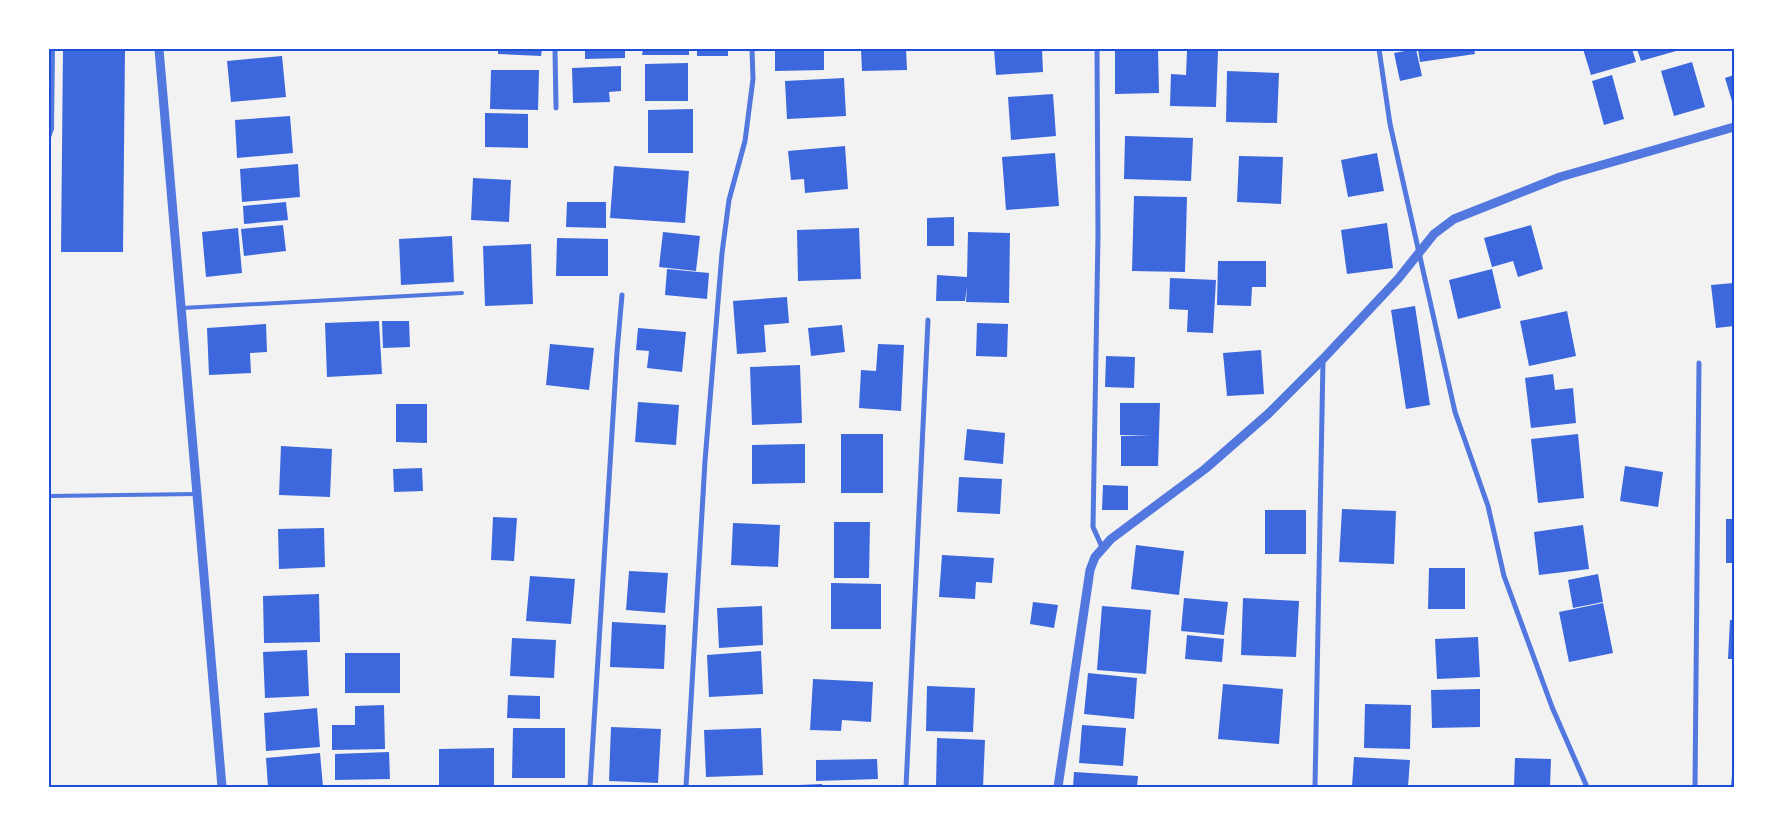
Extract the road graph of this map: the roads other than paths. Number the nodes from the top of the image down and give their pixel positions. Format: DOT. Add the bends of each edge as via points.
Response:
graph roads {
  1 [pos="52,49"];
  2 [pos="159,49"];
  3 [pos="555,49"];
  4 [pos="752,49"];
  5 [pos="1096,49"];
  6 [pos="1379,49"];
  7 [pos="556,108"];
  8 [pos="1734,127"];
  9 [pos="49,137"];
  10 [pos="1418,253"];
  11 [pos="462,292"];
  12 [pos="622,295"];
  13 [pos="182,308"];
  14 [pos="928,320"];
  15 [pos="1323,359"];
  16 [pos="1698,363"];
  17 [pos="197,494"];
  18 [pos="49,496"];
  19 [pos="1102,548"];
  20 [pos="222,787"];
  21 [pos="590,787"];
  22 [pos="686,787"];
  23 [pos="906,787"];
  24 [pos="1058,787"];
  25 [pos="1315,787"];
  26 [pos="1587,787"];
  27 [pos="1695,787"];
  1 -- 9 [label="lane" via="52,129"];
  2 -- 13 [label="street"];
  3 -- 7 [label="street"];
  4 -- 22 [label="street" via="753,79 745,141 729,200 722,253 705,461"];
  5 -- 19 [label="street" via="1098,235 1093,527"];
  6 -- 10 [label="street" via="1390,124"];
  8 -- 10 [label="street" via="1560,177 1489,204 1454,219 1434,234"];
  10 -- 15 [label="street"];
  10 -- 26 [label="street" via="1455,412 1488,506 1504,576 1552,707"];
  11 -- 13 [label="lane"];
  12 -- 21 [label="street"];
  13 -- 17 [label="street"];
  14 -- 23 [label="street"];
  15 -- 19 [label="street" via="1268,414 1205,468 1118,532"];
  15 -- 25 [label="street"];
  16 -- 27 [label="street"];
  17 -- 18 [label="lane"];
  17 -- 20 [label="street"];
  19 -- 24 [label="street" via="1090,570"];
}
